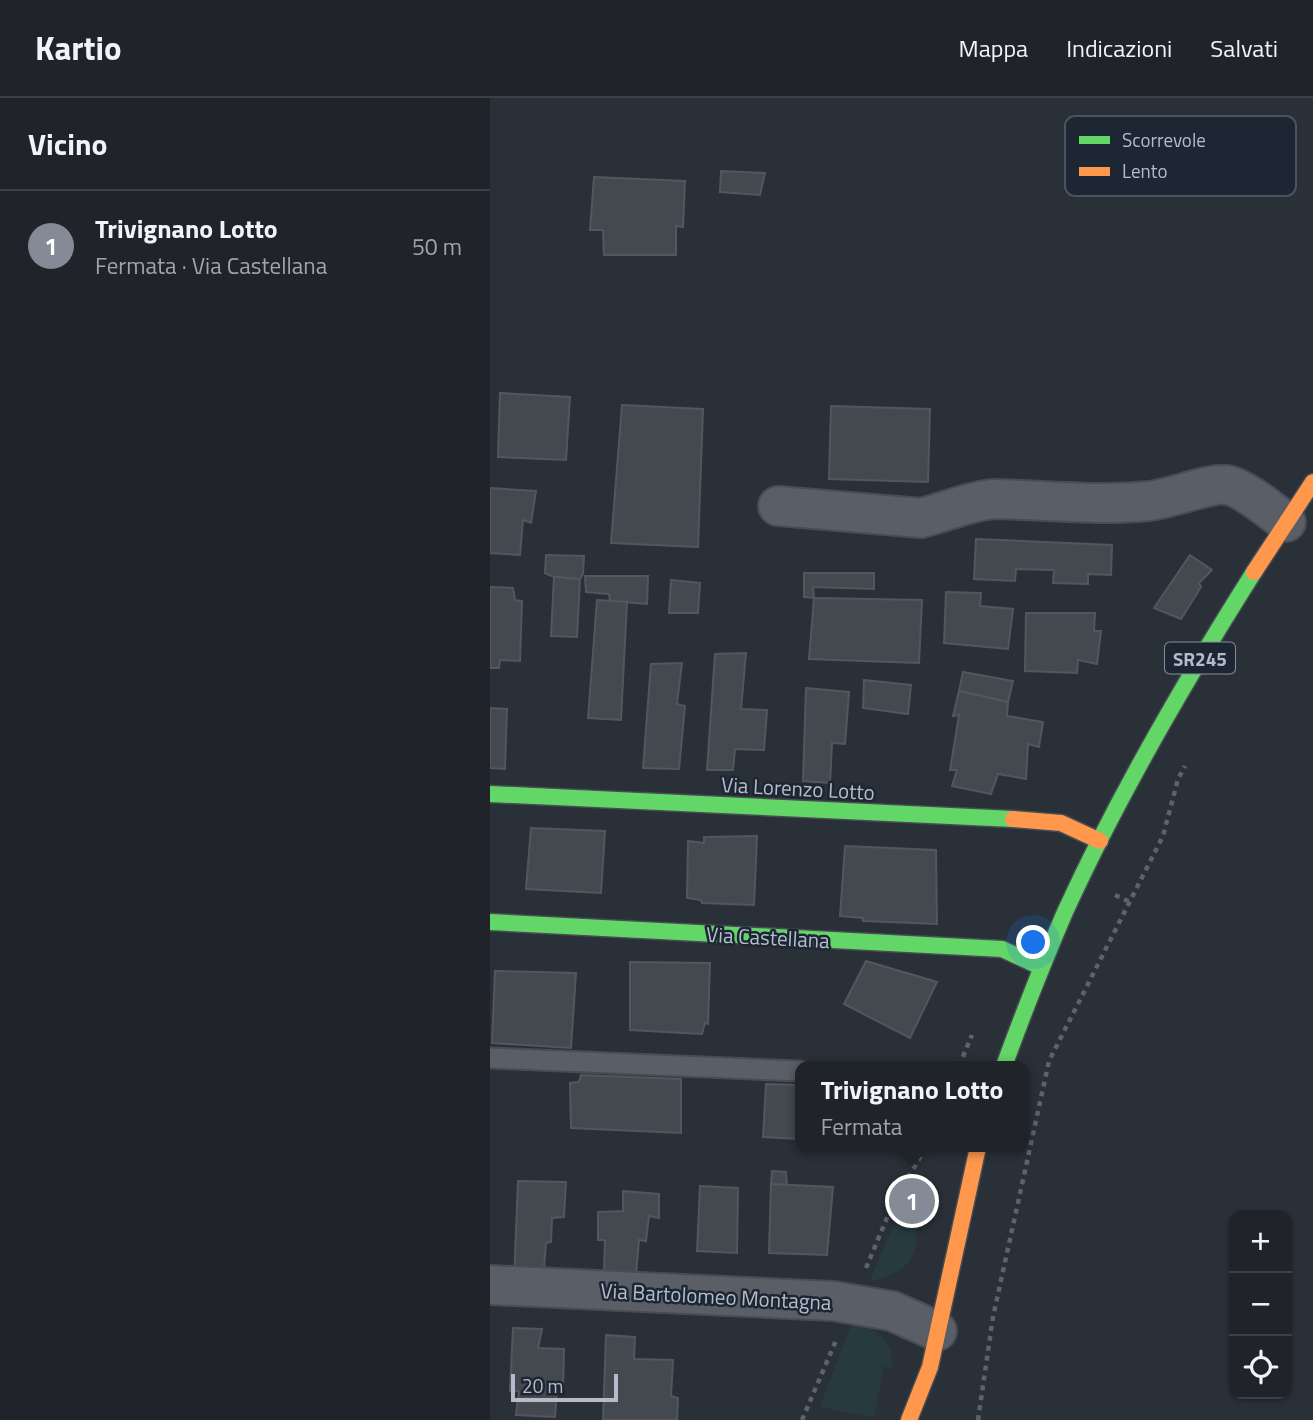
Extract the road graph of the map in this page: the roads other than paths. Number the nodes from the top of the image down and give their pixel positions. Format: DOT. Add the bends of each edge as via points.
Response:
graph roads {
  1 [pos="1313,481"];
  2 [pos="778,506"];
  3 [pos="1286,522"];
  4 [pos="490,794"];
  5 [pos="1100,841"];
  6 [pos="490,922"];
  7 [pos="1041,967"];
  8 [pos="490,1058"];
  9 [pos="1006,1061"];
  10 [pos="795,1071"];
  11 [pos="977,1152"];
  12 [pos="490,1286"];
  13 [pos="933,1349"];
  14 [pos="934,1394"];
  15 [pos="909,1420"];
  1 -- 3 [label="street, SR245"];
  2 -- 3 [label="street" via="921,518 984,500 1152,501 1229,485"];
  3 -- 5 [label="street, SR245" via="1182,685"];
  4 -- 5 [label="street, Via Lorenzo Lotto" via="1036,820 1061,824"];
  5 -- 7 [label="street, SR245"];
  6 -- 7 [label="street, Via Castellana" via="1002,949"];
  7 -- 9 [label="street, SR245"];
  8 -- 10 [label="lane"];
  11 -- 13 [label="street"];
  12 -- 13 [label="street, Via Bartolomeo Montagna" via="833,1301 892,1311"];
  13 -- 14 [label="street"];
  13 -- 15 [label="street"];
}
